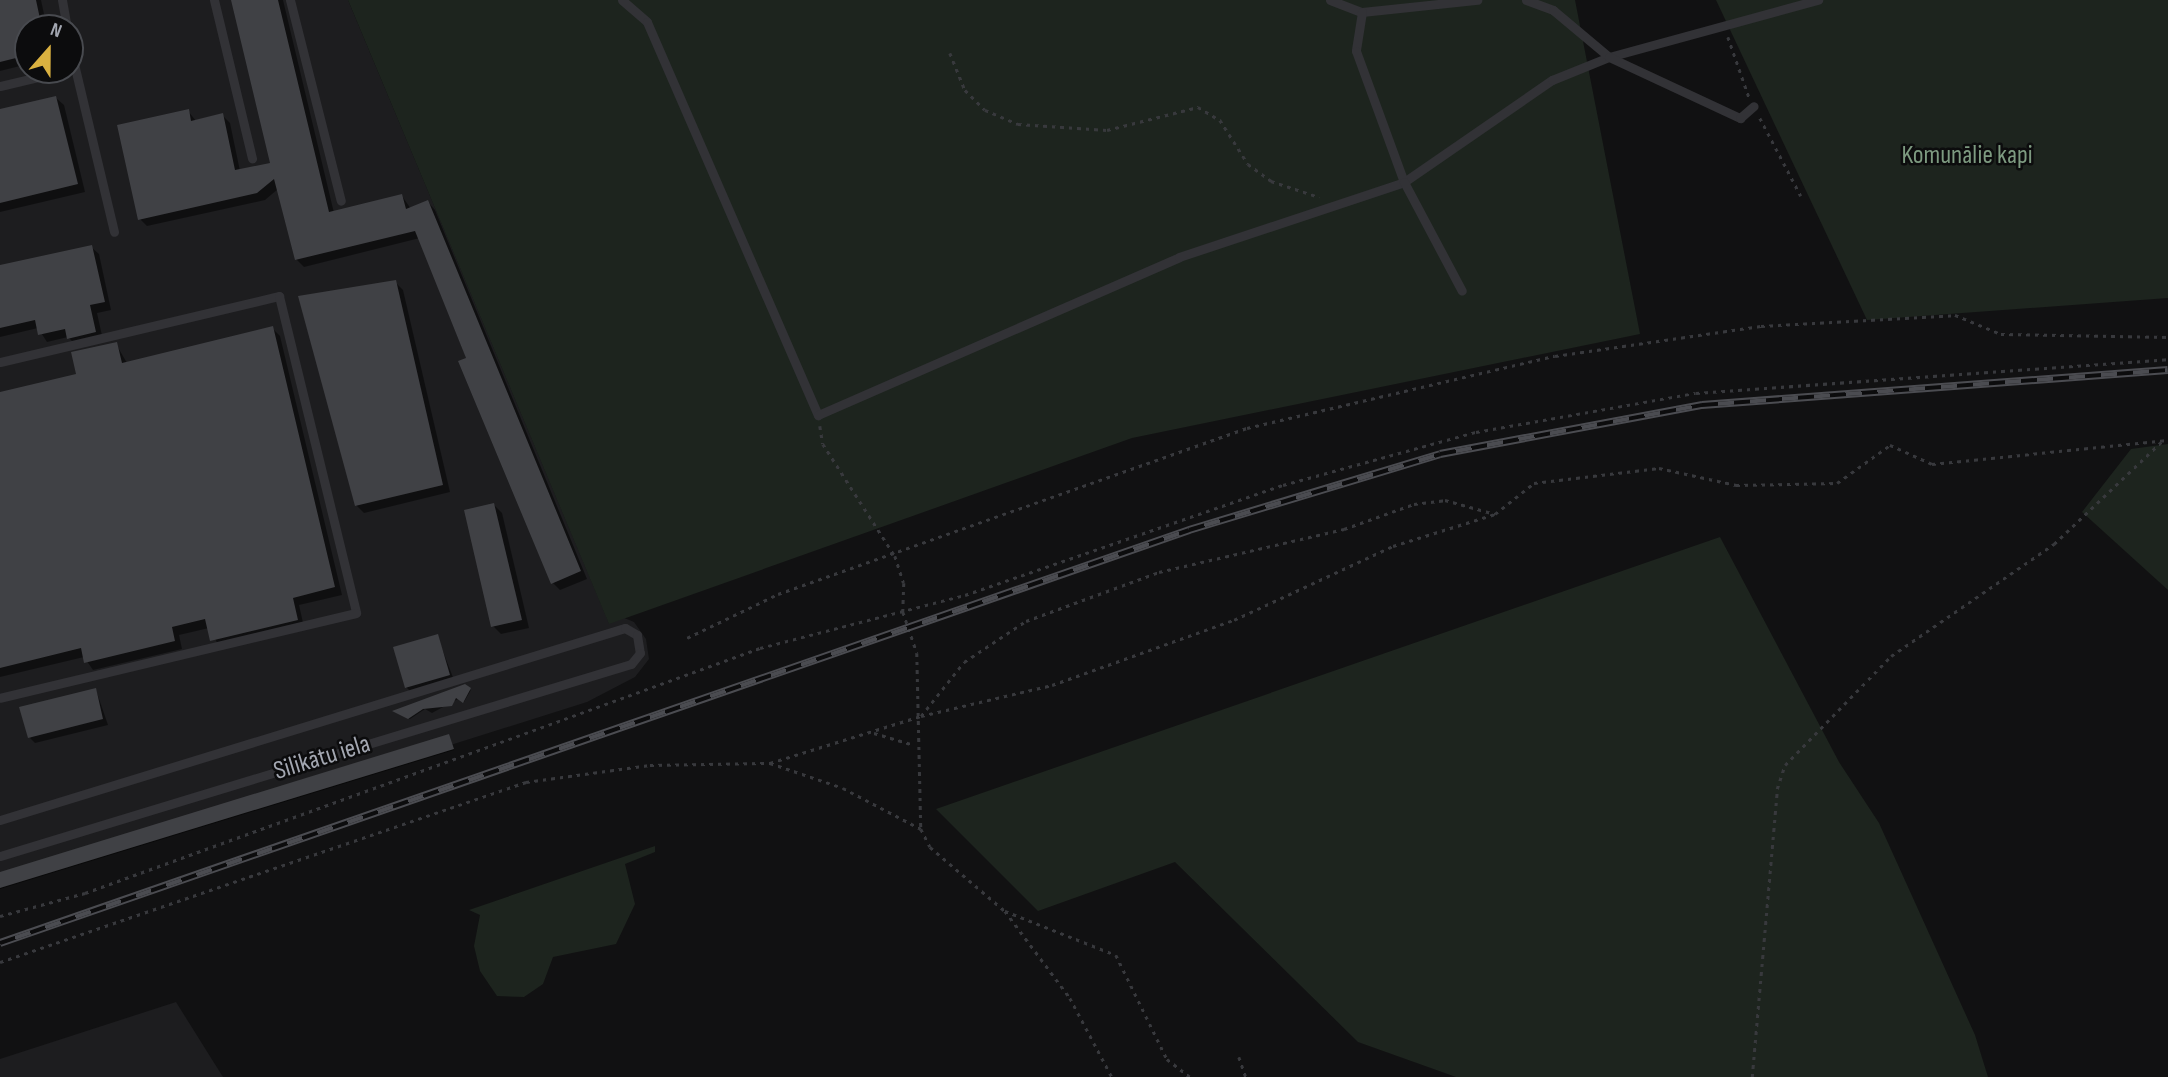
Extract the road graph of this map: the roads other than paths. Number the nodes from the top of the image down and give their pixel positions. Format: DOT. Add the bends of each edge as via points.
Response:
graph roads {
  1 [pos="214,0"];
  2 [pos="290,0"];
  3 [pos="622,0"];
  4 [pos="1330,0"];
  5 [pos="1477,0"];
  6 [pos="1526,0"];
  7 [pos="1818,0"];
  8 [pos="1362,12"];
  9 [pos="1609,57"];
  10 [pos="74,84"];
  11 [pos="1754,106"];
  12 [pos="252,158"];
  13 [pos="1404,182"];
  14 [pos="341,201"];
  15 [pos="114,232"];
  16 [pos="1462,291"];
  17 [pos="0,362"];
  18 [pos="0,698"];
  19 [pos="0,820"];
  20 [pos="0,856"];
  1 -- 12 [label="lane"];
  2 -- 14 [label="lane"];
  3 -- 13 [label="lane" via="647,22 818,415 1179,257"];
  4 -- 8 [label="lane"];
  5 -- 8 [label="lane"];
  6 -- 9 [label="lane" via="1553,10"];
  7 -- 9 [label="lane"];
  8 -- 13 [label="lane" via="1356,51"];
  9 -- 11 [label="lane" via="1740,118"];
  9 -- 13 [label="lane" via="1552,80"];
  10 -- 15 [label="lane"];
  13 -- 16 [label="lane"];
  17 -- 18 [label="lane" via="279,296 356,612"];
  19 -- 20 [label="lane, Silikātu iela" via="625,628 637,635 640,653 631,664"];
}
